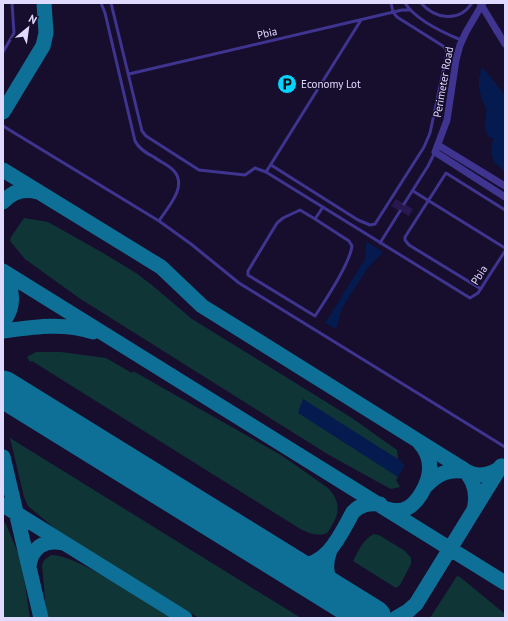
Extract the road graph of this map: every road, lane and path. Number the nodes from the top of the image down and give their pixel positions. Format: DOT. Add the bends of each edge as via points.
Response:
graph roads {
  1 [pos="12,3"];
  2 [pos="102,3"];
  3 [pos="111,3"];
  4 [pos="391,3"];
  5 [pos="405,3"];
  6 [pos="421,3"];
  7 [pos="472,3"];
  8 [pos="480,3"];
  9 [pos="483,3"];
  10 [pos="410,10"];
  11 [pos="393,12"];
  12 [pos="361,20"];
  13 [pos="462,40"];
  14 [pos="505,44"];
  15 [pos="3,52"];
  16 [pos="129,74"];
  17 [pos="3,126"];
  18 [pos="438,145"];
  19 [pos="435,152"];
  20 [pos="270,166"];
  21 [pos="266,172"];
  22 [pos="486,184"];
  23 [pos="503,185"];
  24 [pos="413,191"];
  25 [pos="505,192"];
  26 [pos="505,197"];
  27 [pos="429,200"];
  28 [pos="404,204"];
  29 [pos="323,207"];
  30 [pos="505,210"];
  31 [pos="400,211"];
  32 [pos="315,219"];
  33 [pos="159,221"];
  34 [pos="380,243"];
  35 [pos="505,250"];
  36 [pos="481,289"];
  37 [pos="505,447"];
  1 -- 15 [label="lane" via="14,33"];
  2 -- 33 [label="lane" via="135,141 143,150 172,169 179,181 177,192"];
  3 -- 16 [label="lane"];
  4 -- 11 [label="lane"];
  5 -- 10 [label="lane"];
  6 -- 7 [label="lane" via="442,17 456,16 468,9"];
  8 -- 14 [label="street, bridge"];
  9 -- 13 [label="street, Perimeter Road"];
  10 -- 11 [label="lane, Pbia"];
  10 -- 13 [label="lane"];
  11 -- 12 [label="lane, Pbia"];
  11 -- 20 [label="lane" via="443,46 447,53 430,133 424,147 375,224 370,225 358,220"];
  12 -- 16 [label="lane, Pbia"];
  12 -- 20 [label="lane"];
  13 -- 18 [label="street, Perimeter Road" via="457,55 447,120"];
  16 -- 21 [label="lane, Pbia" via="142,131 146,136 199,170 245,175 255,168"];
  17 -- 33 [label="lane"];
  18 -- 19 [label="street, Perimeter Road"];
  18 -- 23 [label="street"];
  19 -- 22 [label="street"];
  19 -- 24 [label="lane"];
  20 -- 21 [label="lane"];
  21 -- 29 [label="lane, Pbia"];
  22 -- 25 [label="street"];
  22 -- 26 [label="street"];
  24 -- 27 [label="lane"];
  24 -- 28 [label="lane"];
  27 -- 30 [label="lane" via="446,174"];
  27 -- 35 [label="lane"];
  27 -- 36 [label="lane" via="405,237 406,242"];
  29 -- 32 [label="lane"];
  29 -- 34 [label="lane, Pbia"];
  31 -- 34 [label="lane"];
  32 -- 32 [label="lane" via="300,210 283,218 259,253 248,275 316,316 339,276 352,246 349,241"];
  33 -- 37 [label="lane" via="239,283"];
  34 -- 36 [label="lane, Pbia" via="470,298"];
  35 -- 36 [label="lane, Pbia"];
}
